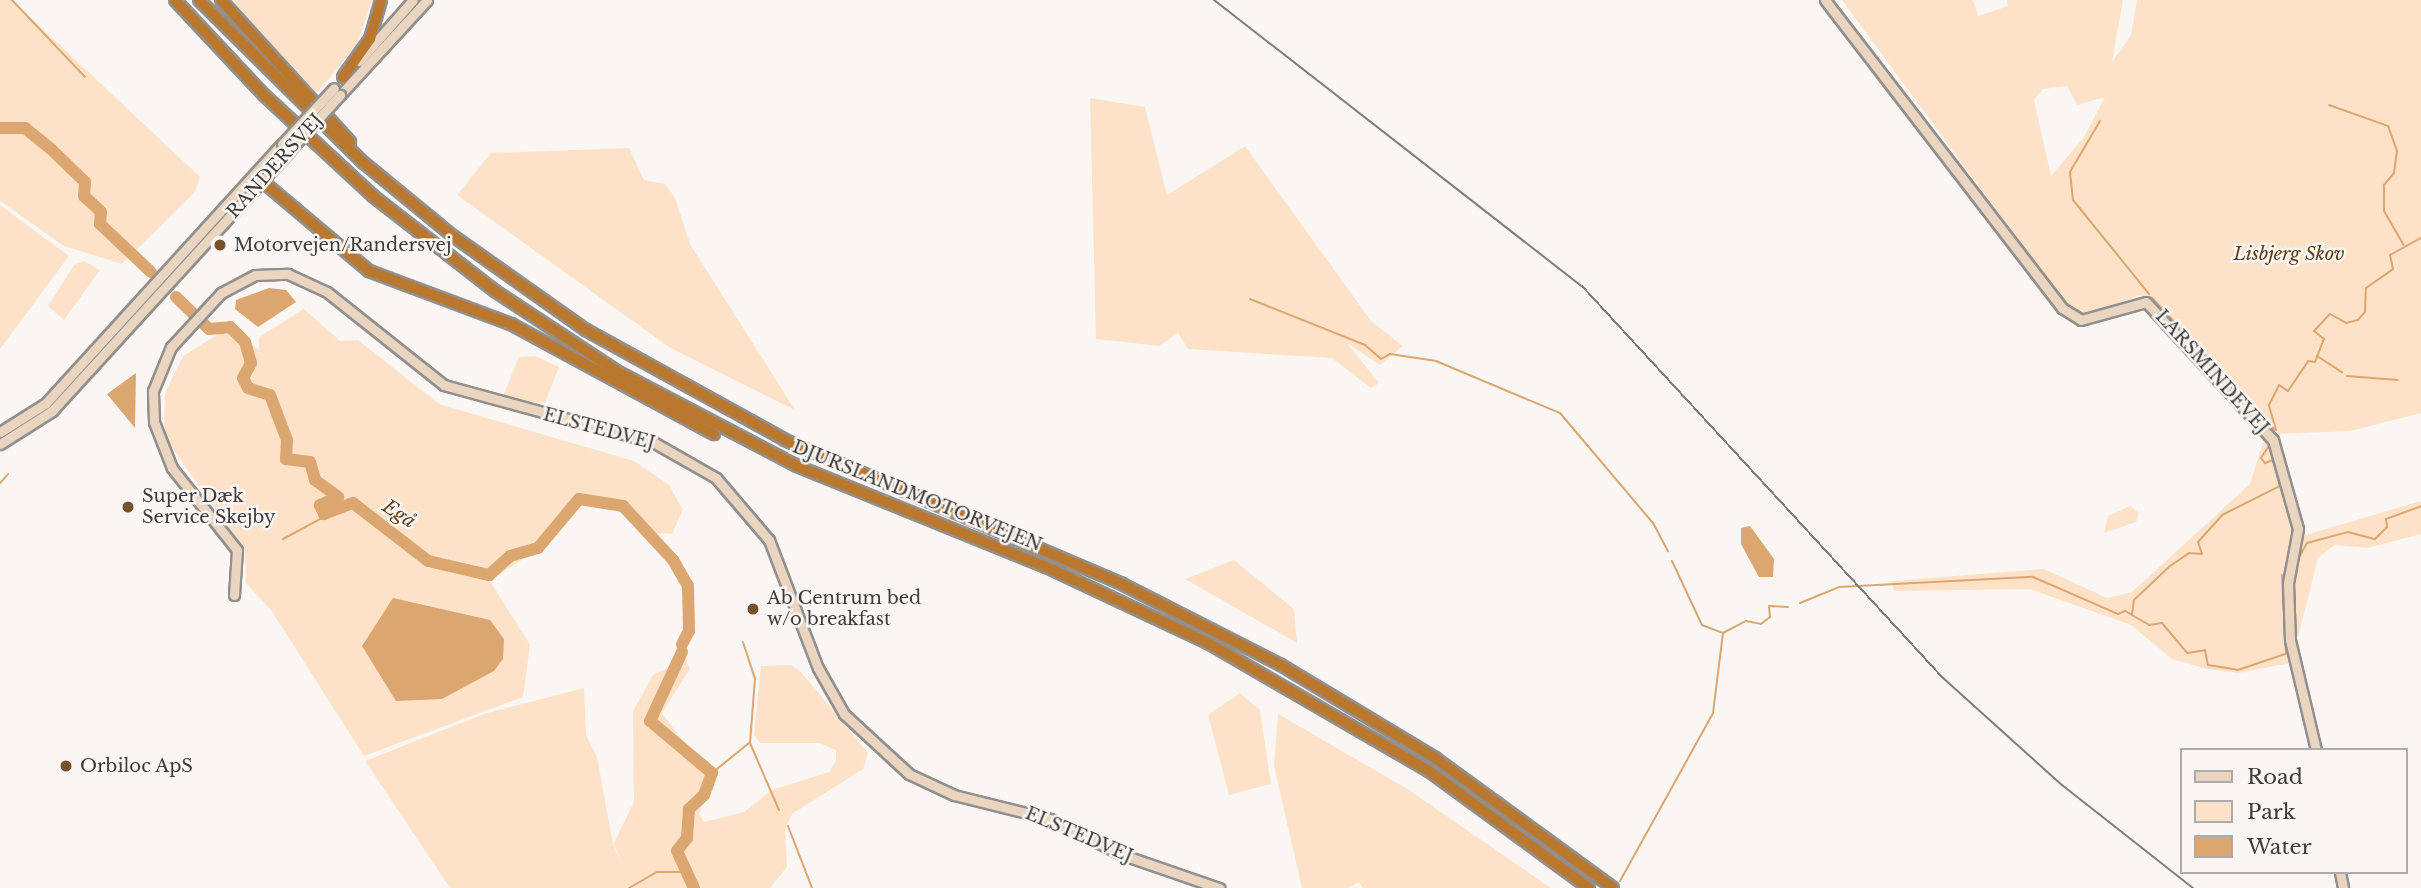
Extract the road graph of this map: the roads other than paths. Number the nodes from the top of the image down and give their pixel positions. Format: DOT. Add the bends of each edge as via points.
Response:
graph roads {
  1 [pos="175,0"];
  2 [pos="200,0"];
  3 [pos="223,0"];
  4 [pos="381,0"];
  5 [pos="413,0"];
  6 [pos="427,0"];
  7 [pos="1825,0"];
  8 [pos="343,77"];
  9 [pos="337,91"];
  10 [pos="258,178"];
  11 [pos="428,217"];
  12 [pos="0,432"];
  13 [pos="0,444"];
  14 [pos="891,508"];
  15 [pos="234,595"];
  16 [pos="2316,748"];
  17 [pos="1219,888"];
  18 [pos="1590,888"];
  19 [pos="1613,888"];
  1 -- 14 [label="highway, DJURSLANDMOTORVEJEN" via="344,171 503,297 708,423"];
  2 -- 11 [label="highway, DJURSLANDMOTORVEJEN" via="318,121"];
  3 -- 11 [label="highway" via="239,23"];
  4 -- 8 [label="highway" via="370,39"];
  5 -- 8 [label="street, RANDERSVEJ"];
  6 -- 9 [label="street, RANDERSVEJ"];
  7 -- 16 [label="street, LARSMINDEVEJ" via="2062,308 2081,320 2146,302 2273,440 2298,529 2288,583 2290,640"];
  8 -- 9 [label="street, RANDERSVEJ"];
  9 -- 10 [label="street, RANDERSVEJ, bridge"];
  10 -- 12 [label="street, RANDERSVEJ" via="46,403"];
  10 -- 13 [label="street, RANDERSVEJ" via="52,411"];
  10 -- 14 [label="highway" via="369,271 511,324 765,458"];
  11 -- 19 [label="highway, DJURSLANDMOTORVEJEN" via="557,311 718,407 1122,584 1281,665 1435,758"];
  14 -- 18 [label="highway, DJURSLANDMOTORVEJEN" via="1053,570 1263,672 1429,771"];
  15 -- 17 [label="street, ELSTEDVEJ" via="241,568 233,541 172,468 154,422 160,367 198,317 247,278 298,276 444,385 642,439 698,465 738,498 769,540 829,691 886,758 954,795 1051,819 1123,855"];
}
